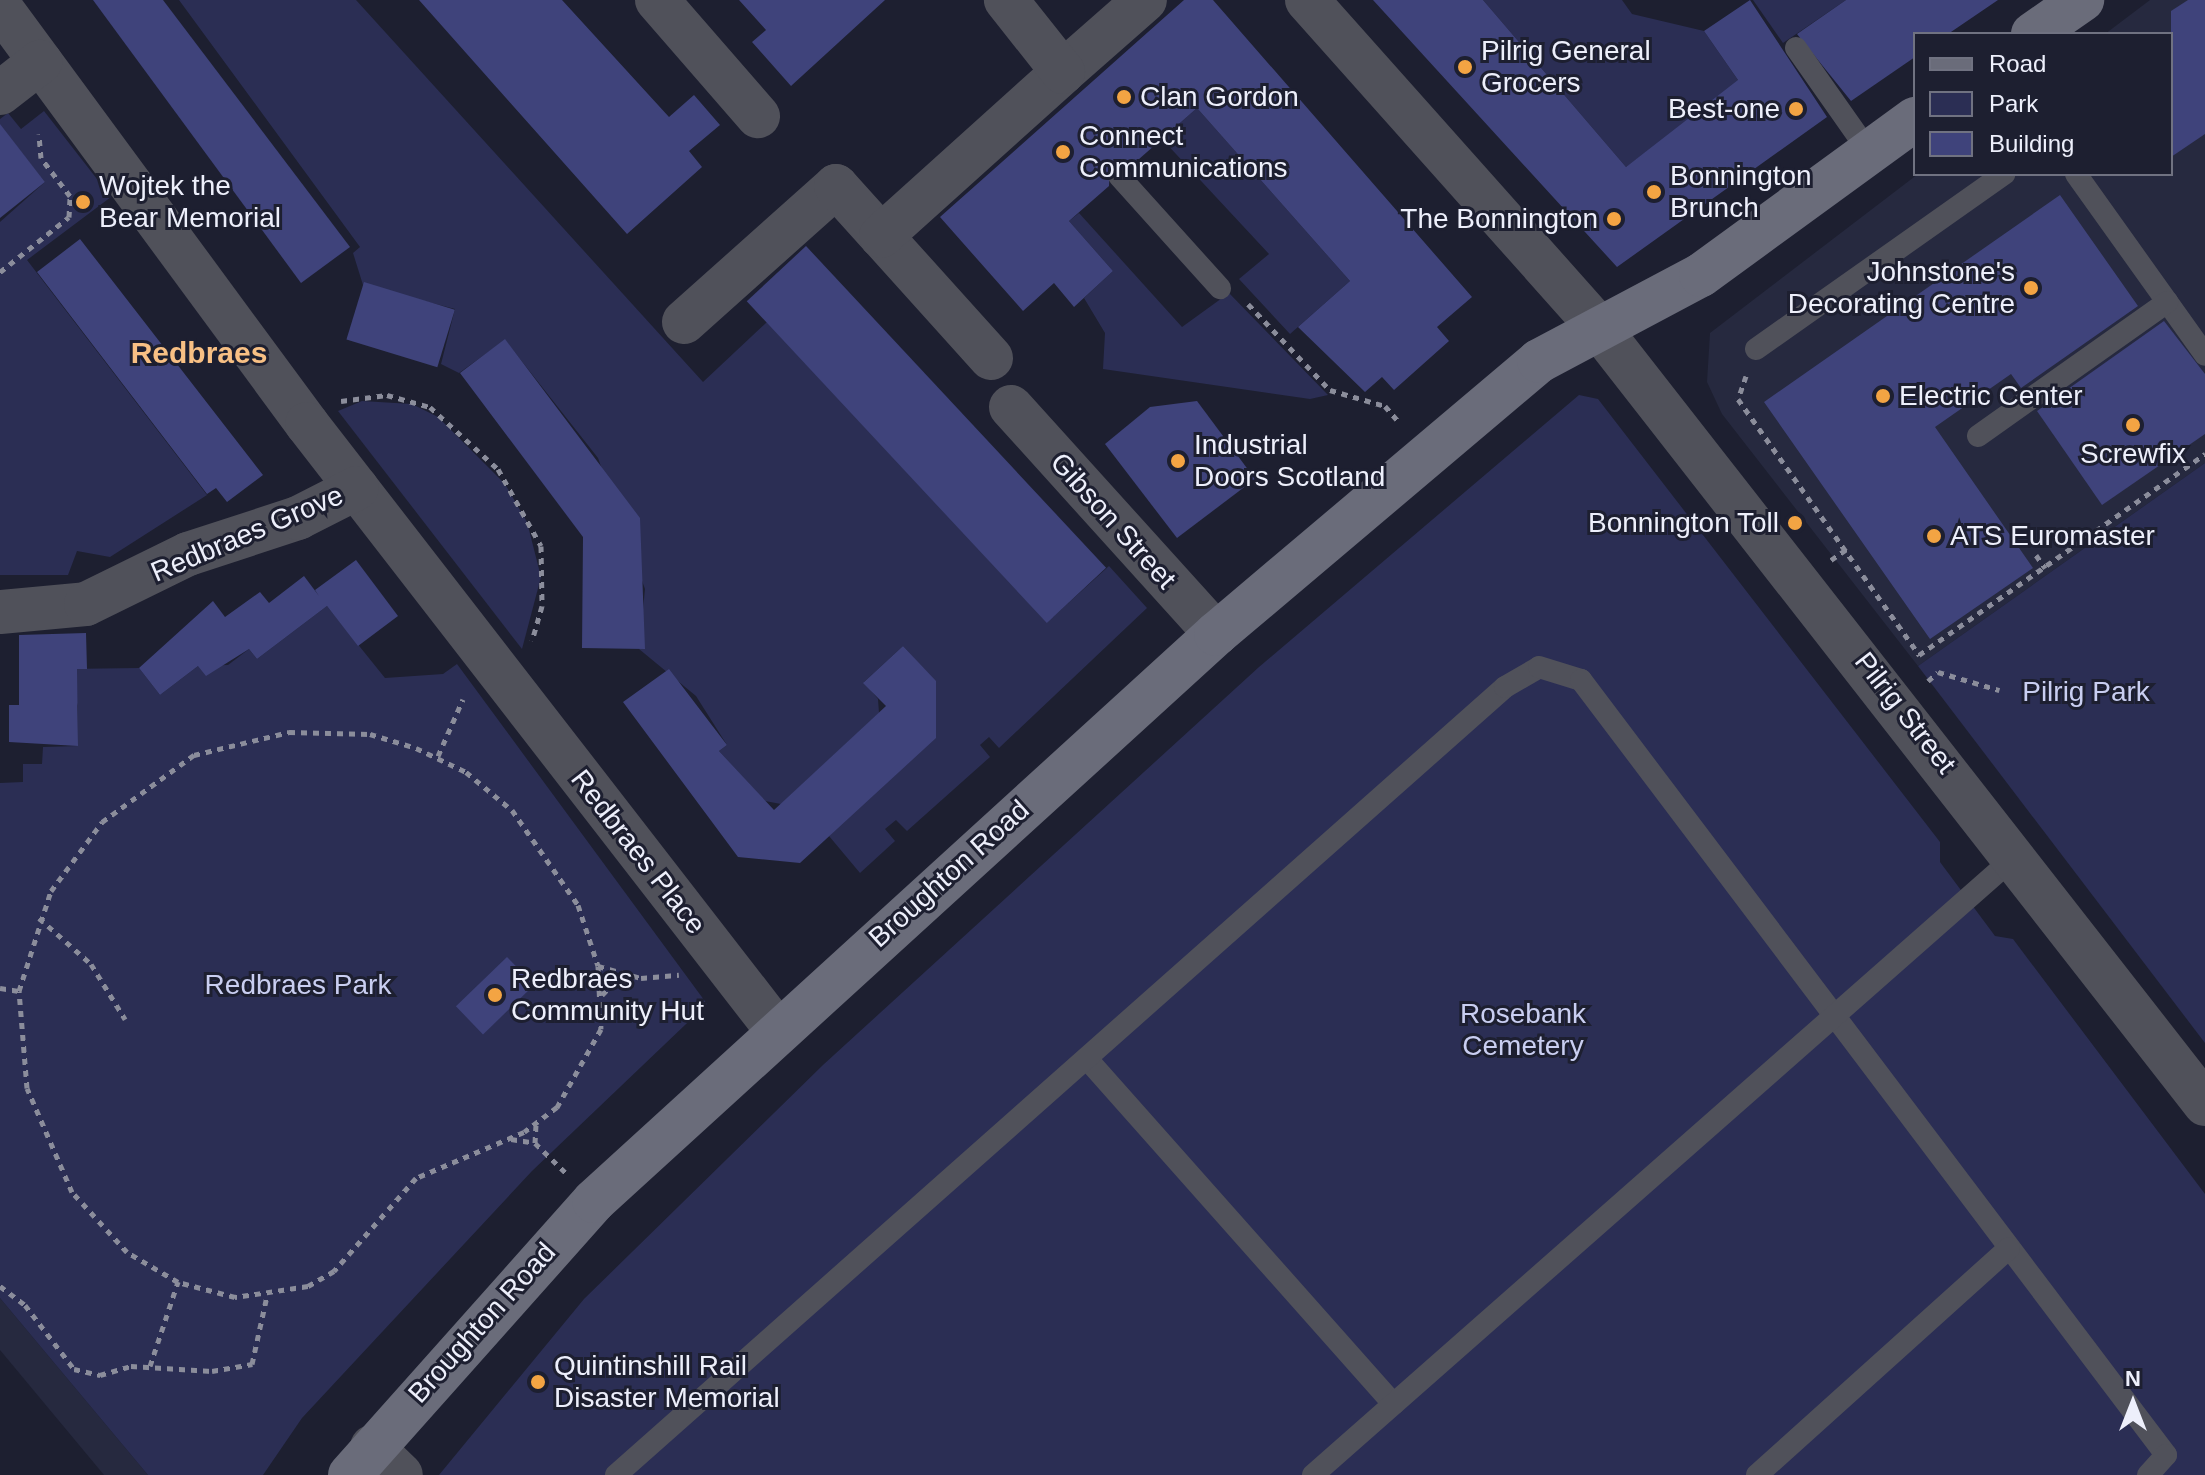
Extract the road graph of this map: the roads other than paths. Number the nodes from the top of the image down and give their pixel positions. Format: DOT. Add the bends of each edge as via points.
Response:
graph roads {
  1 [pos="657,0"];
  2 [pos="1006,0"];
  3 [pos="1145,0"];
  4 [pos="1307,0"];
  5 [pos="2082,0"];
  6 [pos="0,7"];
  7 [pos="2036,32"];
  8 [pos="1796,48"];
  9 [pos="40,62"];
  10 [pos="1055,91"];
  11 [pos="0,93"];
  12 [pos="758,116"];
  13 [pos="1913,120"];
  14 [pos="1869,152"];
  15 [pos="1119,176"];
  16 [pos="2001,176"];
  17 [pos="2077,176"];
  18 [pos="881,236"];
  19 [pos="1220,288"];
  20 [pos="2167,302"];
  21 [pos="684,322"];
  22 [pos="1598,327"];
  23 [pos="1756,349"];
  24 [pos="2205,355"];
  25 [pos="991,358"];
  26 [pos="1011,407"];
  27 [pos="1978,436"];
  28 [pos="357,488"];
  29 [pos="0,612"];
  30 [pos="1216,634"];
  31 [pos="2017,855"];
  32 [pos="1832,1013"];
  33 [pos="776,1029"];
  34 [pos="1088,1060"];
  35 [pos="2205,1104"];
  36 [pos="2009,1248"];
  37 [pos="1393,1404"];
  38 [pos="374,1466"];
  39 [pos="616,1475"];
  40 [pos="1313,1475"];
  41 [pos="1757,1475"];
  42 [pos="2148,1475"];
  1 -- 12 [label="street"];
  2 -- 10 [label="street"];
  3 -- 10 [label="street"];
  4 -- 22 [label="street, Pilrig Street"];
  5 -- 7 [label="main road"];
  6 -- 9 [label="street, Redbraes Place"];
  8 -- 14 [label="lane"];
  9 -- 11 [label="street"];
  9 -- 28 [label="street, Redbraes Place"];
  10 -- 18 [label="street"];
  13 -- 14 [label="main road, Broughton Road"];
  14 -- 22 [label="main road, Broughton Road" via="1701,275"];
  15 -- 19 [label="lane"];
  16 -- 23 [label="lane"];
  17 -- 20 [label="lane"];
  18 -- 21 [label="street" via="836,186"];
  18 -- 25 [label="street"];
  20 -- 24 [label="lane"];
  20 -- 27 [label="lane"];
  22 -- 30 [label="main road, Broughton Road" via="1539,361"];
  22 -- 31 [label="street, Pilrig Street"];
  26 -- 30 [label="street, Gibson Street"];
  28 -- 29 [label="street, Redbraes Grove" via="298,518 199,549 95,601"];
  28 -- 33 [label="street, Redbraes Place"];
  30 -- 33 [label="main road, Broughton Road"];
  31 -- 32 [label="lane"];
  31 -- 35 [label="street, Pilrig Street"];
  32 -- 34 [label="lane" via="1581,680 1539,667 1505,687"];
  32 -- 36 [label="lane"];
  32 -- 37 [label="lane"];
  33 -- 38 [label="main road, Broughton Road" via="594,1201"];
  34 -- 37 [label="lane"];
  34 -- 39 [label="lane"];
  36 -- 41 [label="lane"];
  36 -- 42 [label="lane" via="2166,1455"];
  37 -- 40 [label="lane"];
}
